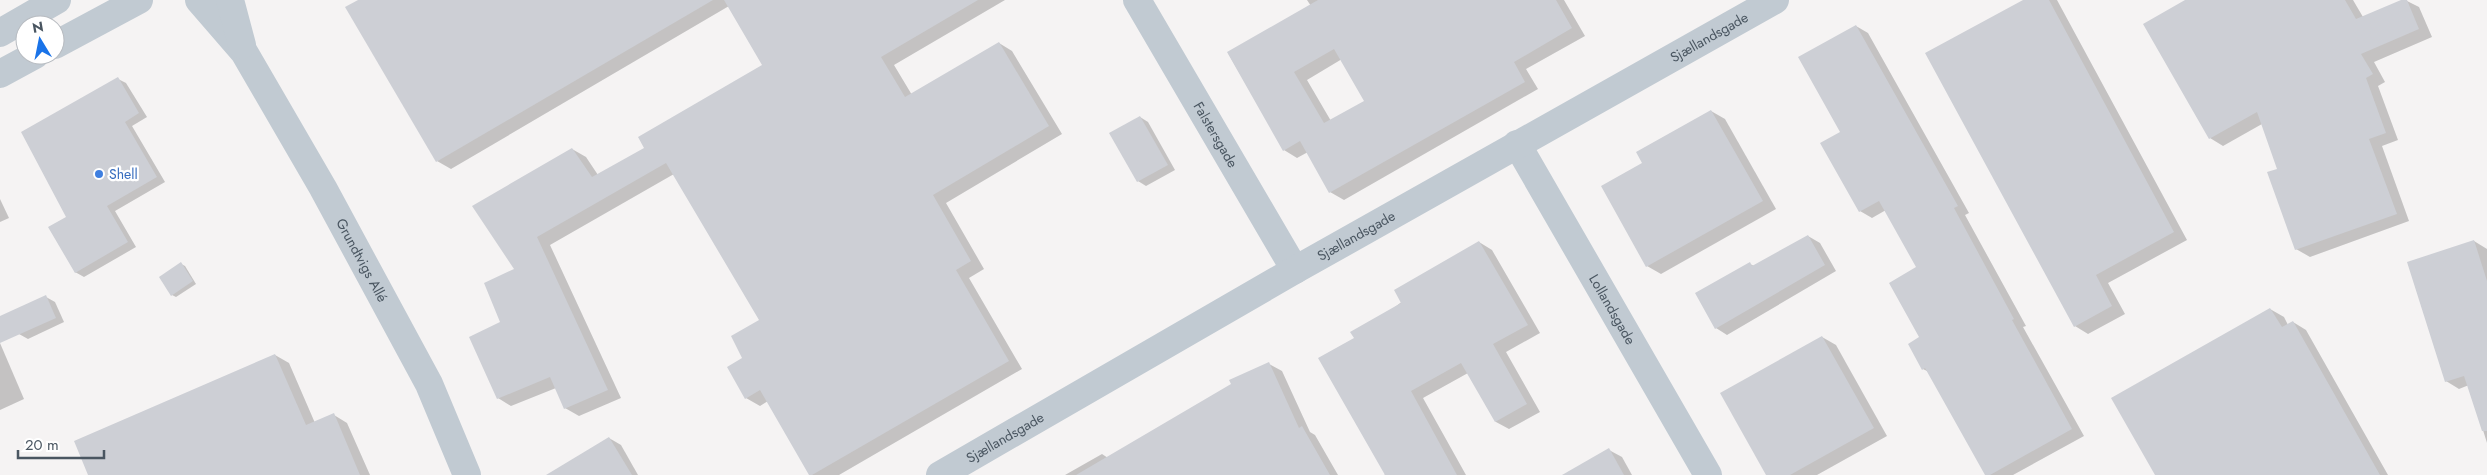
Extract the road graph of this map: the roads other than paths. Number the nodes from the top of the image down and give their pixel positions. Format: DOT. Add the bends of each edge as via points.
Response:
graph roads {
  1 [pos="57,0"];
  2 [pos="101,0"];
  3 [pos="139,0"];
  4 [pos="199,0"];
  5 [pos="230,0"];
  6 [pos="1137,0"];
  7 [pos="1775,0"];
  8 [pos="65,19"];
  9 [pos="0,34"];
  10 [pos="65,39"];
  11 [pos="15,51"];
  12 [pos="244,52"];
  13 [pos="17,65"];
  14 [pos="0,66"];
  15 [pos="0,74"];
  16 [pos="1517,144"];
  17 [pos="1295,270"];
  18 [pos="467,475"];
  19 [pos="940,475"];
  20 [pos="1708,475"];
  1 -- 9 [label="street"];
  2 -- 8 [label="street"];
  3 -- 10 [label="street"];
  4 -- 12 [label="street, Grundtvigs Allé"];
  5 -- 12 [label="street, Grundtvigs Allé"];
  6 -- 17 [label="street, Falstersgade"];
  7 -- 16 [label="street, Sjællandsgade"];
  11 -- 14 [label="street"];
  12 -- 18 [label="street, Grundtvigs Allé" via="323,188 429,384"];
  13 -- 15 [label="street"];
  16 -- 17 [label="street, Sjællandsgade"];
  16 -- 20 [label="street, Lollandsgade"];
  17 -- 19 [label="street, Sjællandsgade"];
}
